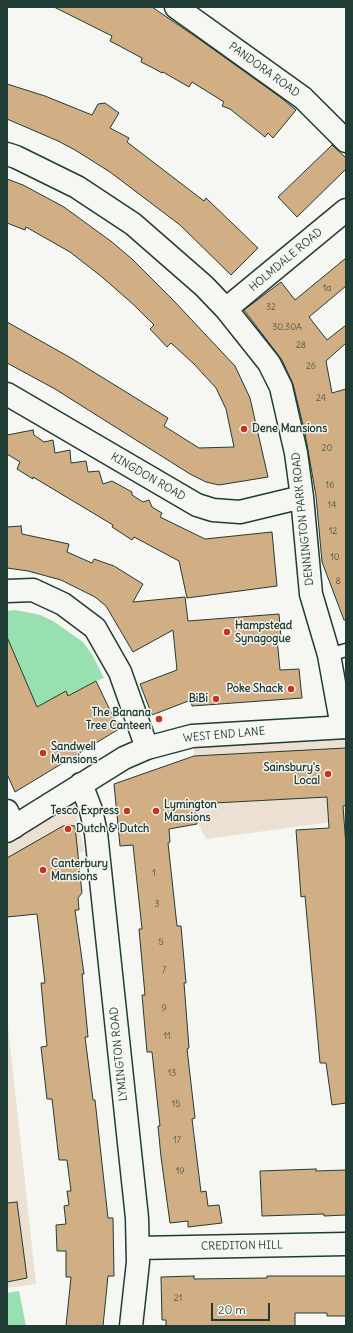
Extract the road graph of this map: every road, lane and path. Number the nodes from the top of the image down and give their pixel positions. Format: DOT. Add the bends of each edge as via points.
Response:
graph roads {
  1 [pos="177,7"];
  2 [pos="346,141"];
  3 [pos="7,154"];
  4 [pos="346,210"];
  5 [pos="226,310"];
  6 [pos="7,394"];
  7 [pos="302,497"];
  8 [pos="7,591"];
  9 [pos="338,653"];
  10 [pos="344,727"];
  11 [pos="147,748"];
  12 [pos="81,784"];
  13 [pos="9,823"];
  14 [pos="346,1244"];
  15 [pos="138,1248"];
  16 [pos="131,1326"];
  1 -- 2 [label="street, PANDORA ROAD" via="303,98"];
  3 -- 5 [label="street, DENNINGTON PARK ROAD" via="77,187 133,224 204,286"];
  4 -- 5 [label="street, HOLMDALE ROAD"];
  5 -- 7 [label="street, DENNINGTON PARK ROAD" via="269,363 280,387 296,453"];
  6 -- 7 [label="street, KINGDON ROAD" via="197,505 214,510 240,512"];
  7 -- 9 [label="street, DENNINGTON PARK ROAD" via="311,594"];
  8 -- 11 [label="street" via="33,590 63,604 95,628 120,672"];
  9 -- 10 [label="street, DENNINGTON PARK ROAD"];
  10 -- 11 [label="street, WEST END LANE" via="192,736"];
  11 -- 12 [label="street, WEST END LANE" via="124,758"];
  12 -- 13 [label="street, WEST END LANE"];
  12 -- 15 [label="street, LYMINGTON ROAD" via="96,833 137,1218"];
  14 -- 15 [label="street, CREDITON HILL"];
  15 -- 16 [label="street, LYMINGTON ROAD"];
}
